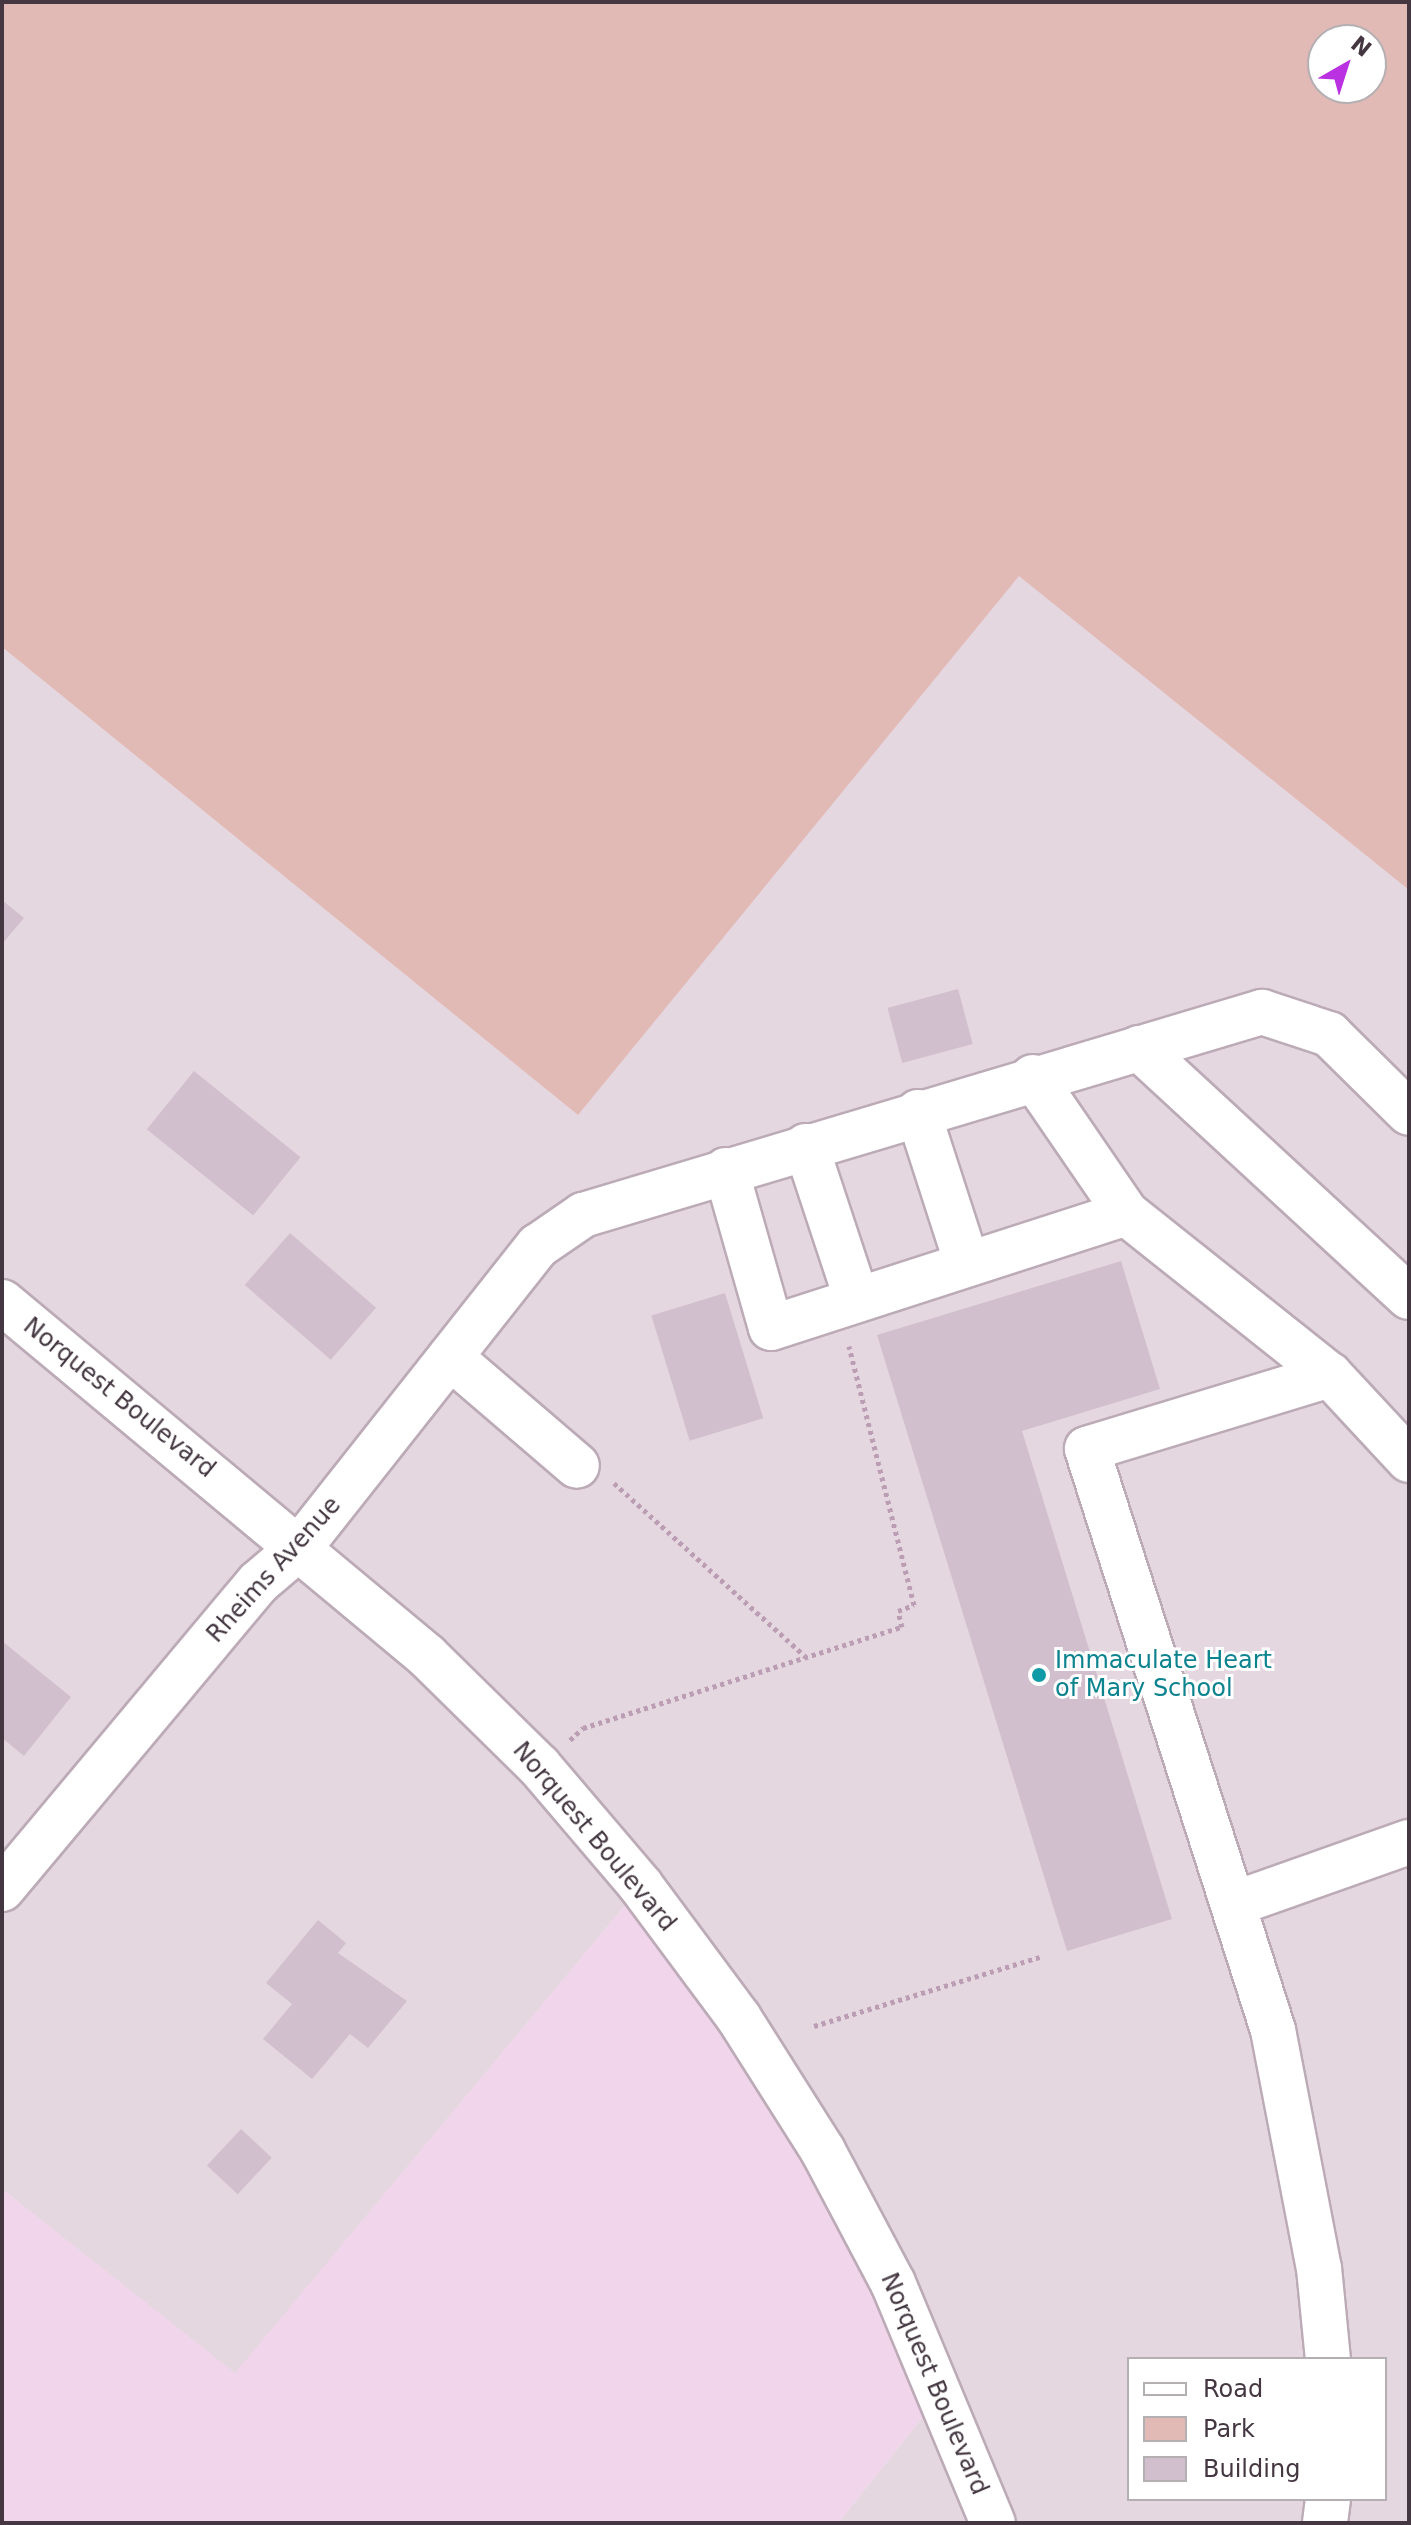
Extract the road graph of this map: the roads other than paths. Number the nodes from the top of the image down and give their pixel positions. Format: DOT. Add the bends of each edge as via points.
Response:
graph roads {
  1 [pos="1139,1048"];
  2 [pos="1033,1077"];
  3 [pos="918,1112"];
  4 [pos="1409,1113"];
  5 [pos="806,1146"];
  6 [pos="726,1170"];
  7 [pos="1126,1213"];
  8 [pos="967,1264"];
  9 [pos="1409,1297"];
  10 [pos="2,1302"];
  11 [pos="848,1303"];
  12 [pos="450,1357"];
  13 [pos="1330,1375"];
  14 [pos="1409,1460"];
  15 [pos="577,1466"];
  16 [pos="300,1547"];
  17 [pos="1409,1842"];
  18 [pos="2,1889"];
  19 [pos="1234,1904"];
  20 [pos="1328,2357"];
  21 [pos="1328,2501"];
  22 [pos="993,2523"];
  23 [pos="1325,2523"];
  1 -- 2 [label="street, Rheims Avenue"];
  1 -- 4 [label="street, Rheims Avenue" via="1262,1012 1329,1034"];
  1 -- 9 [label="street"];
  2 -- 3 [label="street, Rheims Avenue"];
  2 -- 7 [label="street"];
  3 -- 5 [label="street, Rheims Avenue"];
  3 -- 8 [label="street"];
  5 -- 6 [label="street, Rheims Avenue"];
  5 -- 11 [label="street"];
  6 -- 11 [label="street" via="771,1328"];
  6 -- 12 [label="street, Rheims Avenue" via="583,1215 538,1246"];
  7 -- 8 [label="street"];
  7 -- 13 [label="street"];
  8 -- 11 [label="street"];
  10 -- 16 [label="street, Norquest Boulevard"];
  12 -- 15 [label="street"];
  12 -- 16 [label="street, Rheims Avenue"];
  13 -- 14 [label="street"];
  13 -- 19 [label="street" via="1087,1449"];
  16 -- 18 [label="street, Rheims Avenue" via="259,1582"];
  16 -- 22 [label="street, Norquest Boulevard" via="427,1656 539,1766 650,1898 739,2018 823,2151 893,2283"];
  17 -- 19 [label="street"];
  19 -- 20 [label="street" via="1273,2030 1319,2268"];
  21 -- 23 [label="street"];
}
